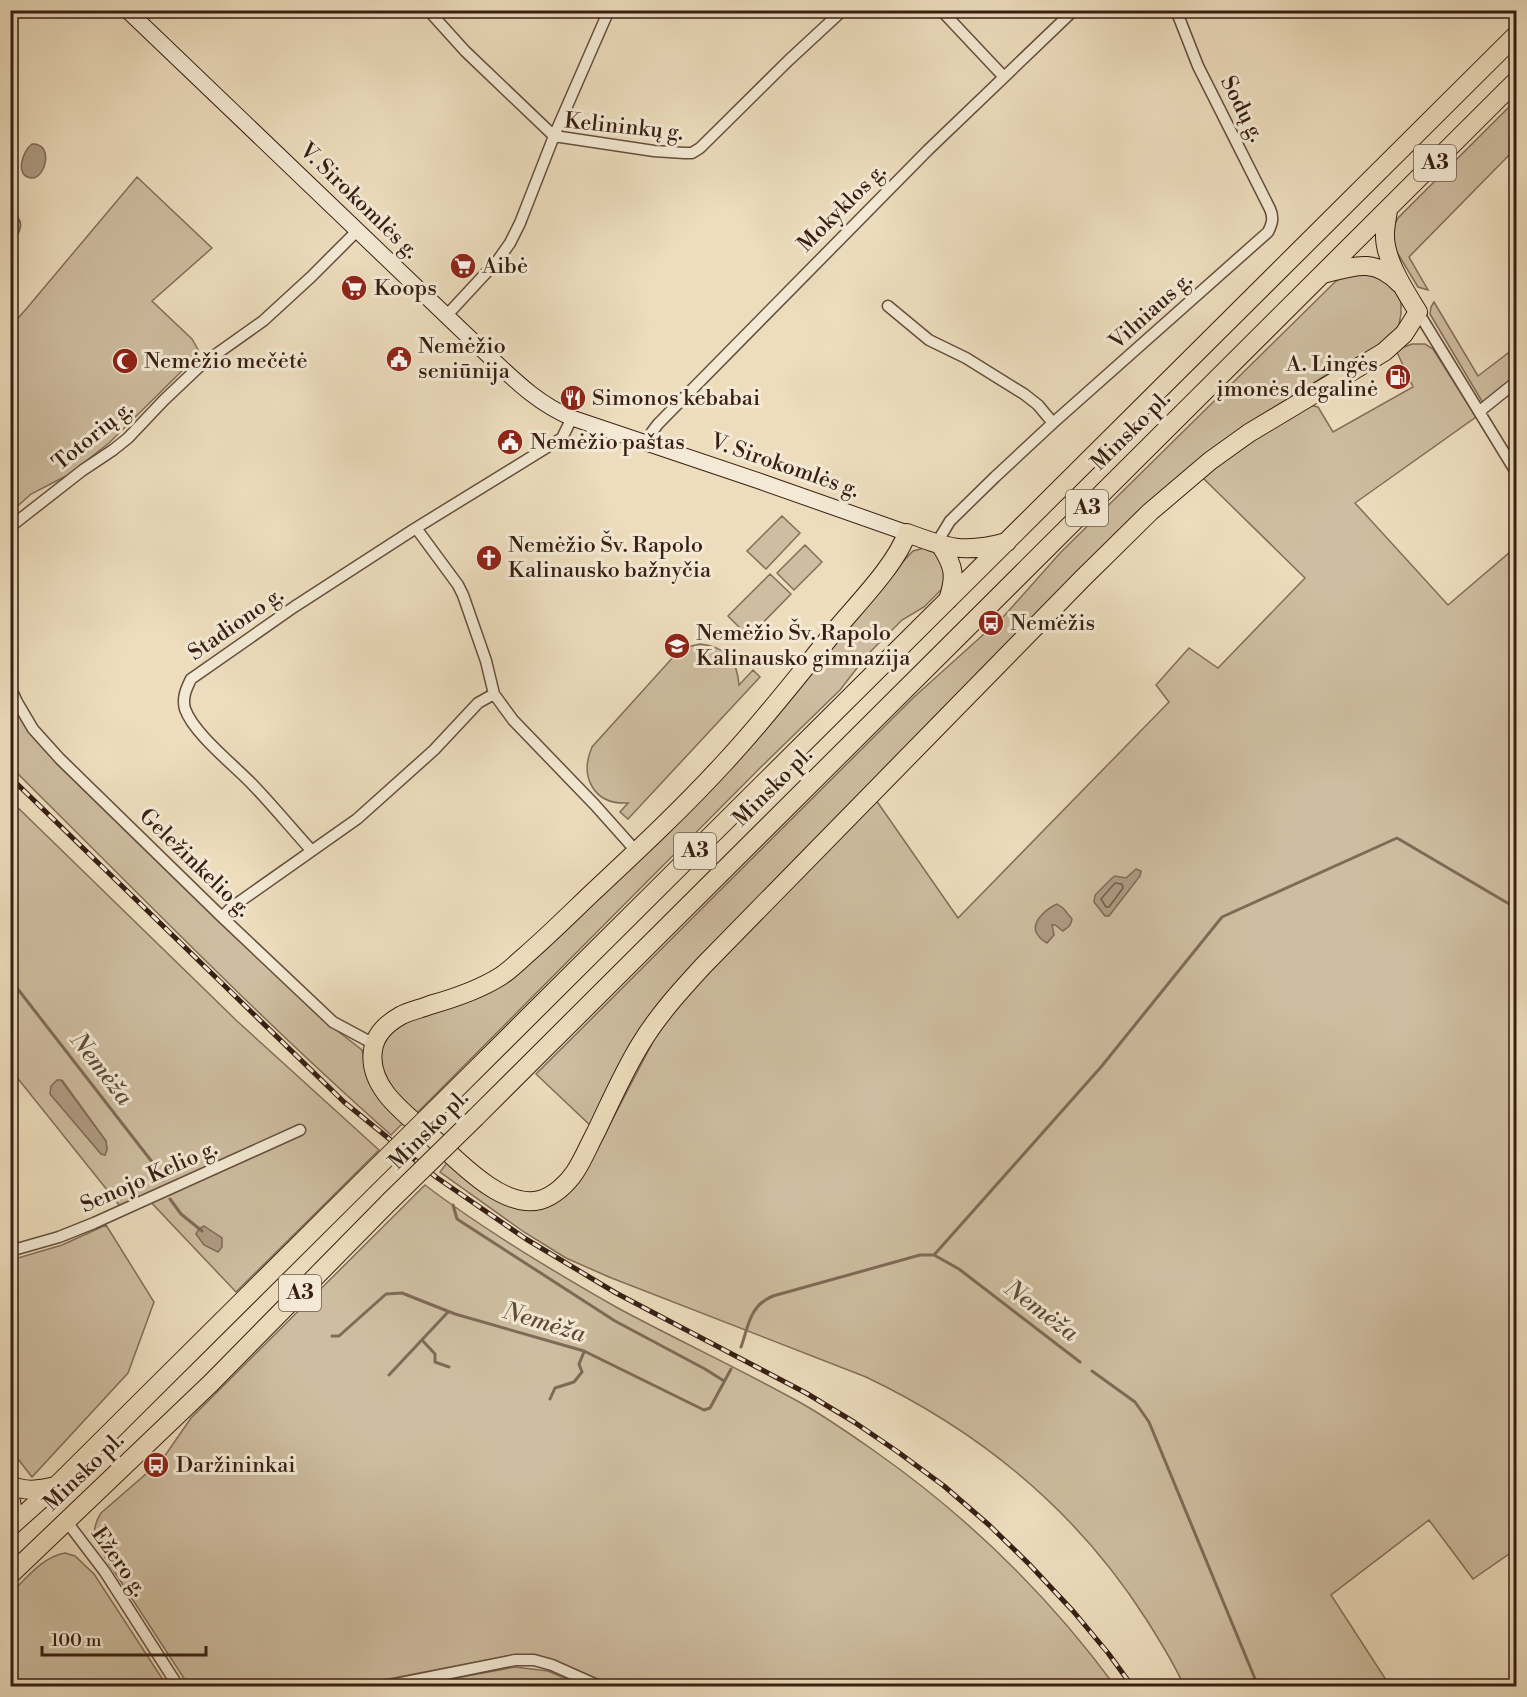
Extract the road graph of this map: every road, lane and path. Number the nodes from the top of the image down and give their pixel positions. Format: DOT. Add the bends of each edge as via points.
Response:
graph roads {
  1 [pos="127,10"];
  2 [pos="428,10"];
  3 [pos="609,10"];
  4 [pos="843,10"];
  5 [pos="941,10"];
  6 [pos="1074,10"];
  7 [pos="1176,10"];
  8 [pos="1516,35"];
  9 [pos="1004,77"];
  10 [pos="1516,81"];
  11 [pos="554,136"];
  12 [pos="1388,210"];
  13 [pos="1272,225"];
  14 [pos="358,230"];
  15 [pos="1322,275"];
  16 [pos="1403,287"];
  17 [pos="888,306"];
  18 [pos="1418,312"];
  19 [pos="447,315"];
  20 [pos="1516,382"];
  21 [pos="1480,411"];
  22 [pos="572,418"];
  23 [pos="1053,423"];
  24 [pos="648,443"];
  25 [pos="1516,472"];
  26 [pos="10,527"];
  27 [pos="416,528"];
  28 [pos="907,534"];
  29 [pos="1006,542"];
  30 [pos="939,545"];
  31 [pos="947,601"];
  32 [pos="10,687"];
  33 [pos="494,694"];
  34 [pos="311,850"];
  35 [pos="636,851"];
  36 [pos="222,917"];
  37 [pos="374,1044"];
  38 [pos="300,1130"];
  39 [pos="10,1251"];
  40 [pos="10,1485"];
  41 [pos="57,1485"];
  42 [pos="10,1497"];
  43 [pos="10,1513"];
  44 [pos="66,1522"];
  45 [pos="10,1527"];
  46 [pos="10,1575"];
  47 [pos="178,1686"];
  48 [pos="386,1686"];
  49 [pos="599,1686"];
  1 -- 14 [label="main road, V. Sirokomlės g."];
  2 -- 11 [label="street"];
  3 -- 11 [label="street"];
  4 -- 11 [label="street, Kelininkų g." via="692,153"];
  5 -- 9 [label="street"];
  6 -- 9 [label="street, Mokyklos g."];
  7 -- 13 [label="street, Sodų g." via="1198,66 1270,209"];
  8 -- 29 [label="highway, Minsko pl. / A3"];
  9 -- 24 [label="street, Mokyklos g." via="658,424"];
  10 -- 12 [label="highway, Minsko pl. / A3"];
  11 -- 19 [label="street, Kelininkų g." via="510,243"];
  12 -- 15 [label="highway, Minsko pl. / A3"];
  12 -- 16 [label="highway" via="1386,247"];
  13 -- 23 [label="street, Vilniaus g."];
  14 -- 19 [label="main road, V. Sirokomlės g."];
  14 -- 26 [label="street, Totorių g." via="263,321 201,365 128,438"];
  15 -- 16 [label="highway" via="1368,265 1384,270"];
  15 -- 44 [label="highway, Minsko pl. / A3, bridge" via="389,1202 212,1383"];
  16 -- 18 [label="highway"];
  17 -- 23 [label="street" via="929,340 1024,394"];
  18 -- 21 [label="street"];
  18 -- 37 [label="highway" via="1404,334 1384,352 1249,433 1150,512 704,964 640,1045 563,1187 540,1200 516,1200 467,1169 386,1093 374,1070"];
  19 -- 22 [label="main road, V. Sirokomlės g." via="536,399"];
  20 -- 21 [label="street"];
  21 -- 25 [label="street"];
  22 -- 24 [label="main road, V. Sirokomlės g."];
  22 -- 27 [label="street, Stadiono g." via="562,438"];
  23 -- 30 [label="street, Vilniaus g." via="950,521"];
  24 -- 28 [label="main road, V. Sirokomlės g."];
  27 -- 33 [label="street" via="463,595"];
  27 -- 34 [label="street, Stadiono g." via="191,679 184,692 184,707 191,722"];
  28 -- 30 [label="highway"];
  28 -- 35 [label="highway" via="884,570 763,719 725,763"];
  29 -- 30 [label="highway" via="974,549"];
  29 -- 31 [label="highway, Minsko pl. / A3"];
  30 -- 31 [label="highway" via="952,564"];
  31 -- 41 [label="highway, Minsko pl. / A3, bridge"];
  32 -- 36 [label="street, Geležinkelio g." via="33,729 60,759"];
  33 -- 34 [label="street" via="478,703 434,750 357,819"];
  33 -- 35 [label="street" via="513,720"];
  34 -- 36 [label="street"];
  35 -- 37 [label="highway" via="503,975 472,992 408,1012 385,1026"];
  36 -- 37 [label="street, Geležinkelio g." via="333,1023"];
  38 -- 39 [label="street, Senojo Kelio g." via="94,1223"];
  40 -- 41 [label="highway" via="32,1490"];
  41 -- 45 [label="highway, Minsko pl. / A3"];
  42 -- 43 [label="highway"];
  44 -- 46 [label="highway, Minsko pl. / A3"];
  44 -- 47 [label="street, Ežero g." via="105,1572"];
  48 -- 49 [label="street" via="514,1660 543,1662"];
}
